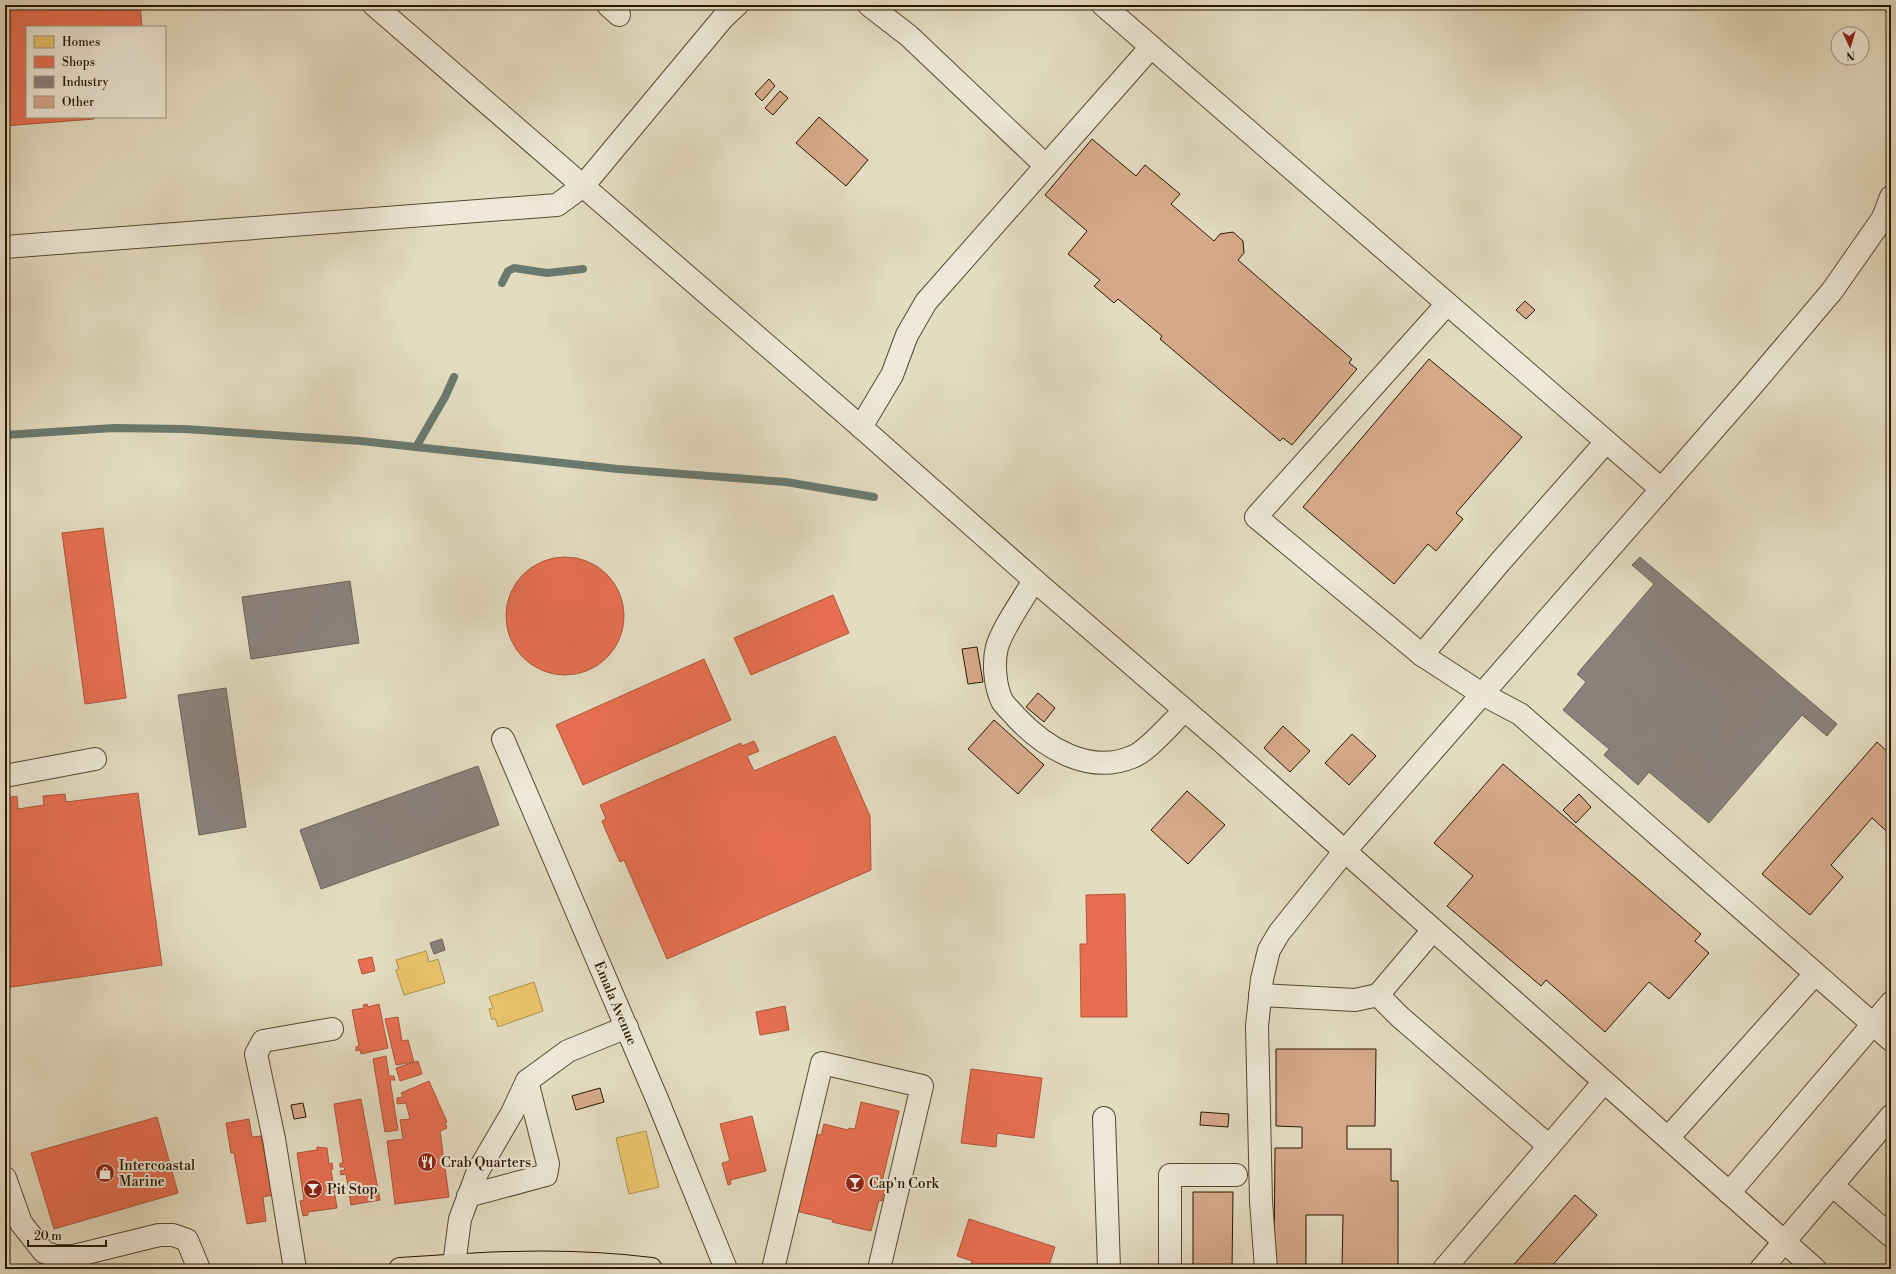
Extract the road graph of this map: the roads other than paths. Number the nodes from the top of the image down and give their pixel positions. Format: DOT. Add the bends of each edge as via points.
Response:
graph roads {
  1 [pos="374,5"];
  2 [pos="737,5"];
  3 [pos="869,5"];
  4 [pos="1103,5"];
  5 [pos="1151,47"];
  6 [pos="1046,166"];
  7 [pos="583,186"];
  8 [pos="1891,197"];
  9 [pos="5,247"];
  10 [pos="1447,304"];
  11 [pos="861,427"];
  12 [pos="1606,442"];
  13 [pos="1661,490"];
  14 [pos="1034,580"];
  15 [pos="1422,655"];
  16 [pos="1482,694"];
  17 [pos="1184,710"];
  18 [pos="504,739"];
  19 [pos="95,758"];
  20 [pos="5,776"];
  21 [pos="1344,852"];
  22 [pos="1432,930"];
  23 [pos="1815,974"];
  24 [pos="1260,995"];
  25 [pos="1378,995"];
  26 [pos="1891,1003"];
  27 [pos="1872,1024"];
  28 [pos="627,1028"];
  29 [pos="332,1029"];
  30 [pos="1891,1040"];
  31 [pos="527,1081"];
  32 [pos="1604,1082"];
  33 [pos="1104,1118"];
  34 [pos="1890,1121"];
  35 [pos="1668,1138"];
  36 [pos="1549,1146"];
  37 [pos="1236,1176"];
  38 [pos="5,1178"];
  39 [pos="1832,1185"];
  40 [pos="1729,1192"];
  41 [pos="468,1196"];
  42 [pos="1891,1236"];
  43 [pos="1785,1242"];
  44 [pos="454,1265"];
  45 [pos="199,1269"];
  46 [pos="295,1269"];
  47 [pos="400,1269"];
  48 [pos="651,1269"];
  49 [pos="726,1269"];
  50 [pos="773,1269"];
  51 [pos="879,1269"];
  52 [pos="1109,1269"];
  53 [pos="1170,1269"];
  54 [pos="1266,1269"];
  55 [pos="1444,1269"];
  56 [pos="1761,1269"];
  57 [pos="1815,1269"];
  1 -- 7 [label="street"];
  2 -- 7 [label="street" via="723,18"];
  3 -- 6 [label="street" via="909,36"];
  4 -- 5 [label="street"];
  5 -- 6 [label="street"];
  5 -- 10 [label="street"];
  6 -- 11 [label="street" via="926,302 902,348 892,375"];
  7 -- 9 [label="street" via="557,205"];
  7 -- 11 [label="street"];
  8 -- 13 [label="street" via="1883,218 1832,291"];
  10 -- 12 [label="street"];
  10 -- 15 [label="street" via="1256,517"];
  11 -- 14 [label="street"];
  12 -- 13 [label="street"];
  12 -- 15 [label="street"];
  13 -- 16 [label="street"];
  14 -- 17 [label="street"];
  14 -- 17 [label="street" via="1004,632 997,648 995,666 998,690 1003,702 1028,730 1065,755 1083,761 1118,761 1133,757 1145,749"];
  15 -- 16 [label="street"];
  16 -- 21 [label="street"];
  16 -- 23 [label="street" via="1520,714"];
  17 -- 21 [label="street"];
  18 -- 28 [label="street, Emala Avenue"];
  19 -- 20 [label="street"];
  21 -- 22 [label="street"];
  21 -- 24 [label="street" via="1279,933 1269,950"];
  22 -- 25 [label="street"];
  22 -- 32 [label="street"];
  23 -- 27 [label="street"];
  23 -- 35 [label="street"];
  24 -- 25 [label="street" via="1355,1000"];
  24 -- 54 [label="street" via="1257,1026 1261,1201"];
  25 -- 36 [label="street" via="1400,1018"];
  26 -- 27 [label="street"];
  27 -- 30 [label="street"];
  27 -- 40 [label="street"];
  28 -- 31 [label="street" via="568,1052"];
  28 -- 49 [label="street, Emala Avenue"];
  29 -- 46 [label="street" via="263,1041 256,1054 274,1139"];
  31 -- 41 [label="street" via="512,1113 478,1171"];
  31 -- 41 [label="street" via="548,1164 546,1175"];
  32 -- 35 [label="street"];
  32 -- 36 [label="street"];
  33 -- 52 [label="street"];
  34 -- 39 [label="street"];
  35 -- 40 [label="street"];
  36 -- 55 [label="street"];
  37 -- 53 [label="street" via="1170,1175"];
  38 -- 45 [label="street" via="21,1223 44,1252 55,1256 74,1256 159,1235 172,1235 187,1240"];
  39 -- 42 [label="street"];
  39 -- 43 [label="street"];
  40 -- 43 [label="street"];
  41 -- 44 [label="street" via="460,1219"];
  43 -- 56 [label="street"];
  43 -- 57 [label="street"];
  44 -- 47 [label="main road"];
  44 -- 48 [label="main road" via="568,1263"];
  50 -- 51 [label="street" via="822,1063 922,1086"];
}
